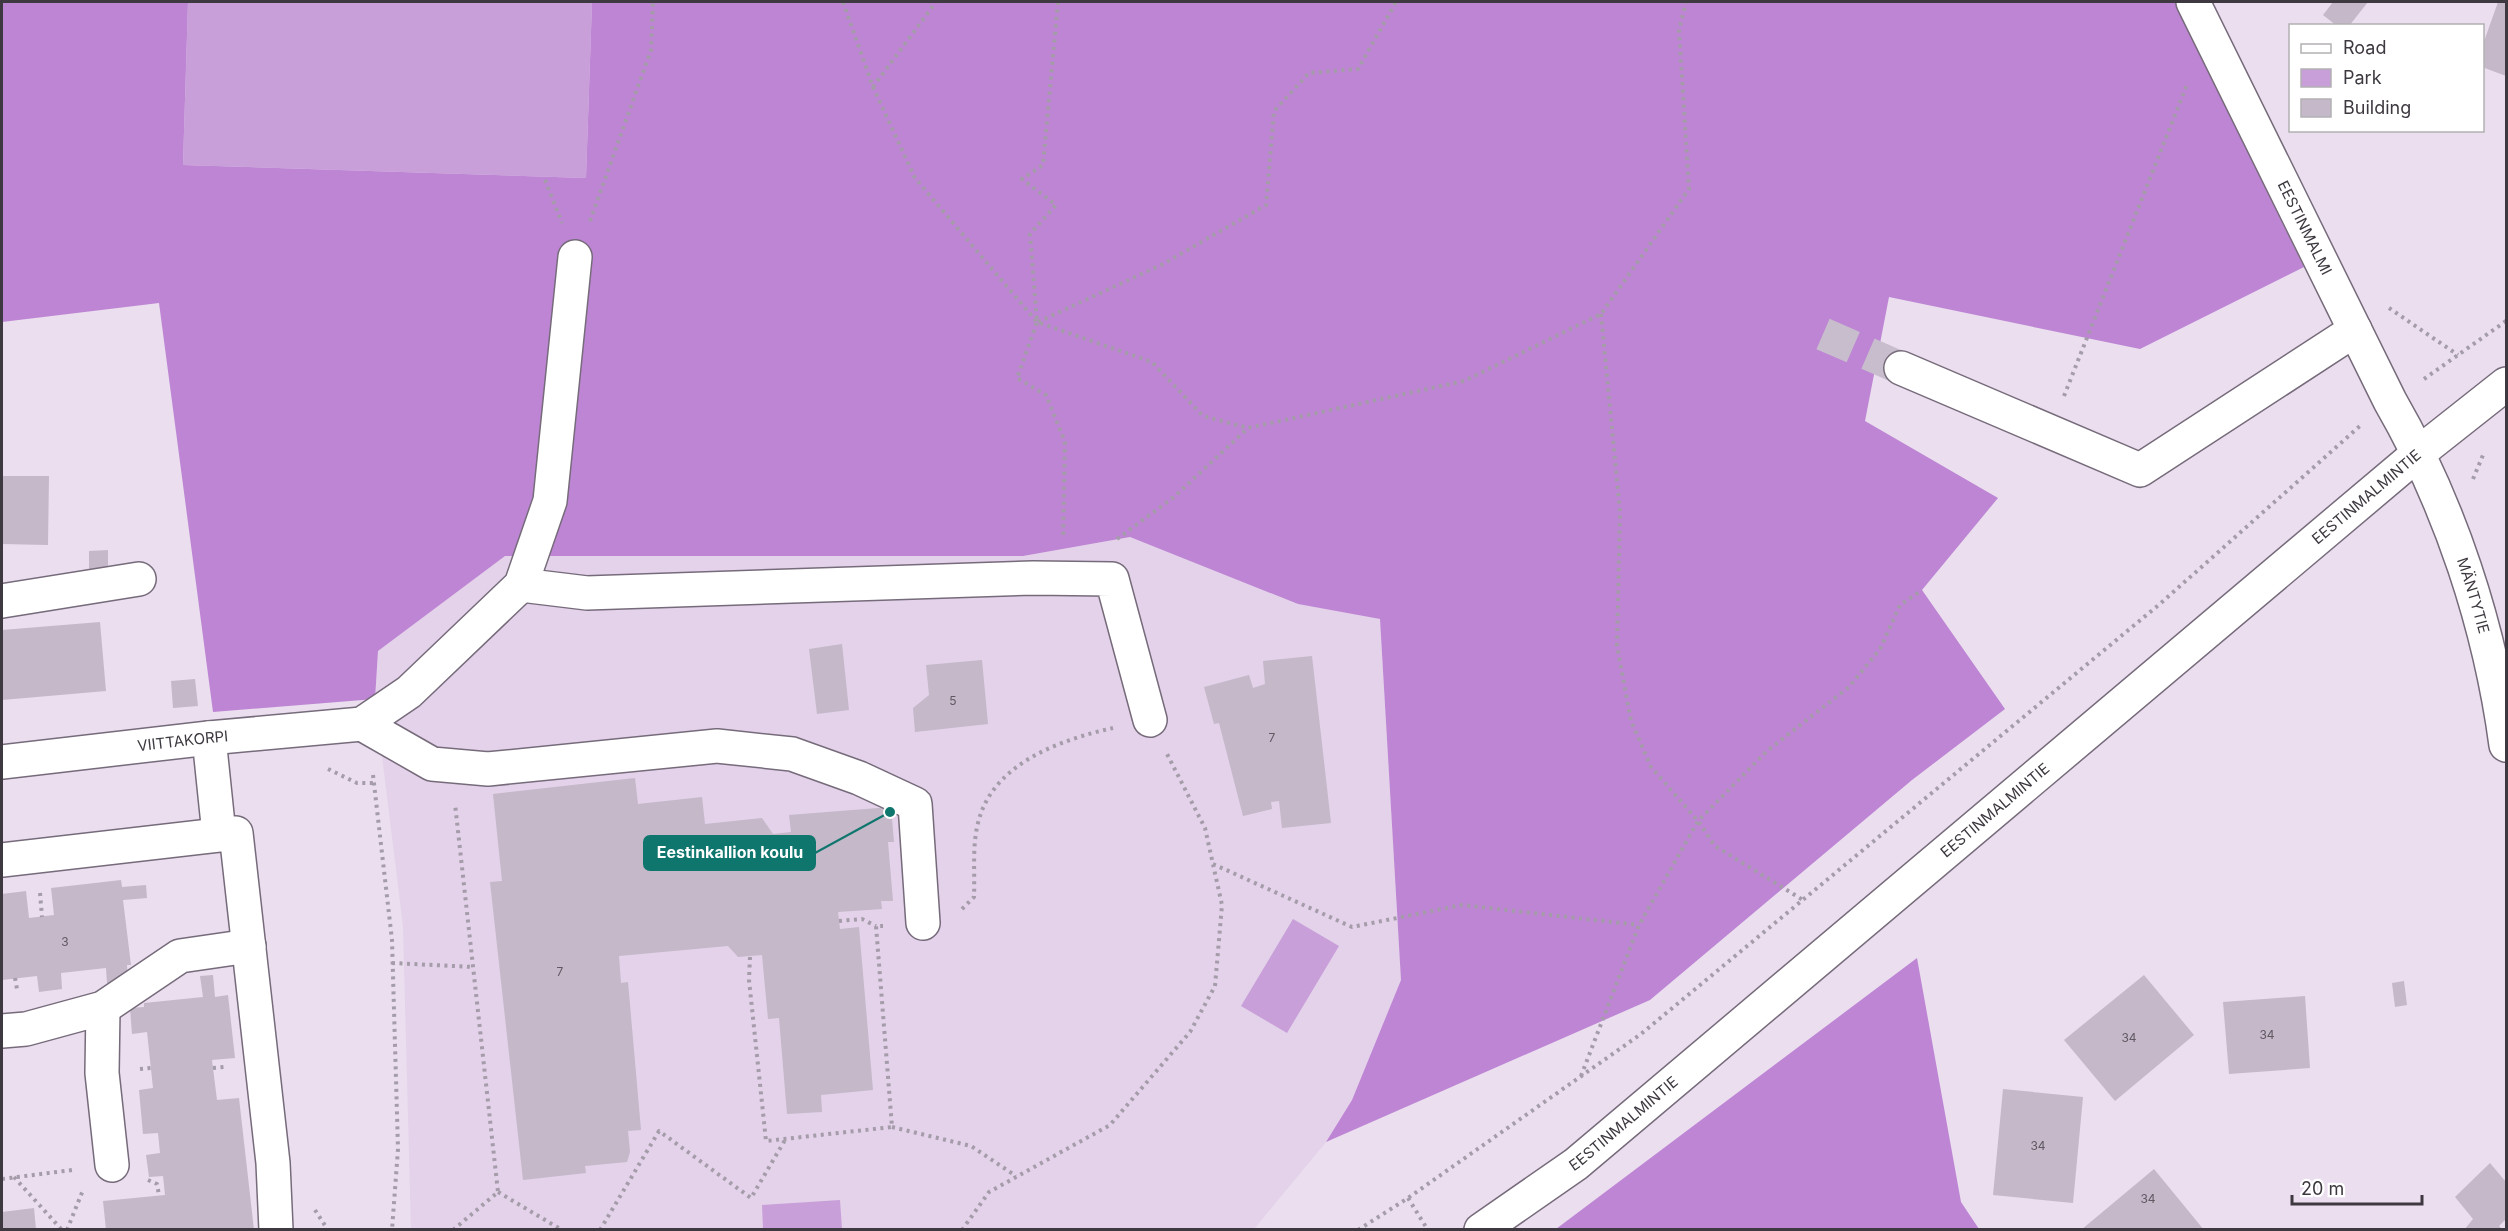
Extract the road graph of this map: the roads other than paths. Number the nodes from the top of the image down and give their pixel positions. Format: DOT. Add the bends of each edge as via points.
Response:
graph roads {
  1 [pos="2193,2"];
  2 [pos="575,257"];
  3 [pos="2355,330"];
  4 [pos="1901,368"];
  5 [pos="2506,384"];
  6 [pos="2420,452"];
  7 [pos="139,579"];
  8 [pos="521,585"];
  9 [pos="2,601"];
  10 [pos="1150,720"];
  11 [pos="362,724"];
  12 [pos="209,738"];
  13 [pos="2506,746"];
  14 [pos="2,762"];
  15 [pos="219,834"];
  16 [pos="2,860"];
  17 [pos="923,923"];
  18 [pos="249,946"];
  19 [pos="103,1008"];
  20 [pos="2,1031"];
  21 [pos="112,1165"];
  22 [pos="276,1230"];
  23 [pos="1481,1230"];
  1 -- 3 [label="street, EESTINMALMI"];
  2 -- 8 [label="street" via="550,501"];
  3 -- 4 [label="street" via="2140,470"];
  3 -- 6 [label="street, EESTINMALMI"];
  5 -- 6 [label="street, EESTINMALMINTIE"];
  6 -- 13 [label="street, MÄNTYTIE" via="2483,629"];
  6 -- 23 [label="street, EESTINMALMINTIE" via="1585,1156"];
  7 -- 9 [label="street"];
  8 -- 10 [label="street" via="587,593 1112,579"];
  8 -- 11 [label="street" via="409,692"];
  11 -- 12 [label="street, VIITTAKORPI"];
  11 -- 17 [label="street" via="432,764 488,769 717,746 792,754 915,804"];
  12 -- 14 [label="street, VIITTAKORPI"];
  12 -- 15 [label="street"];
  15 -- 16 [label="street"];
  15 -- 18 [label="street" via="236,833"];
  18 -- 19 [label="street" via="180,956"];
  18 -- 22 [label="street" via="273,1163"];
  19 -- 20 [label="street" via="26,1029"];
  19 -- 21 [label="street" via="102,1073"];
}
